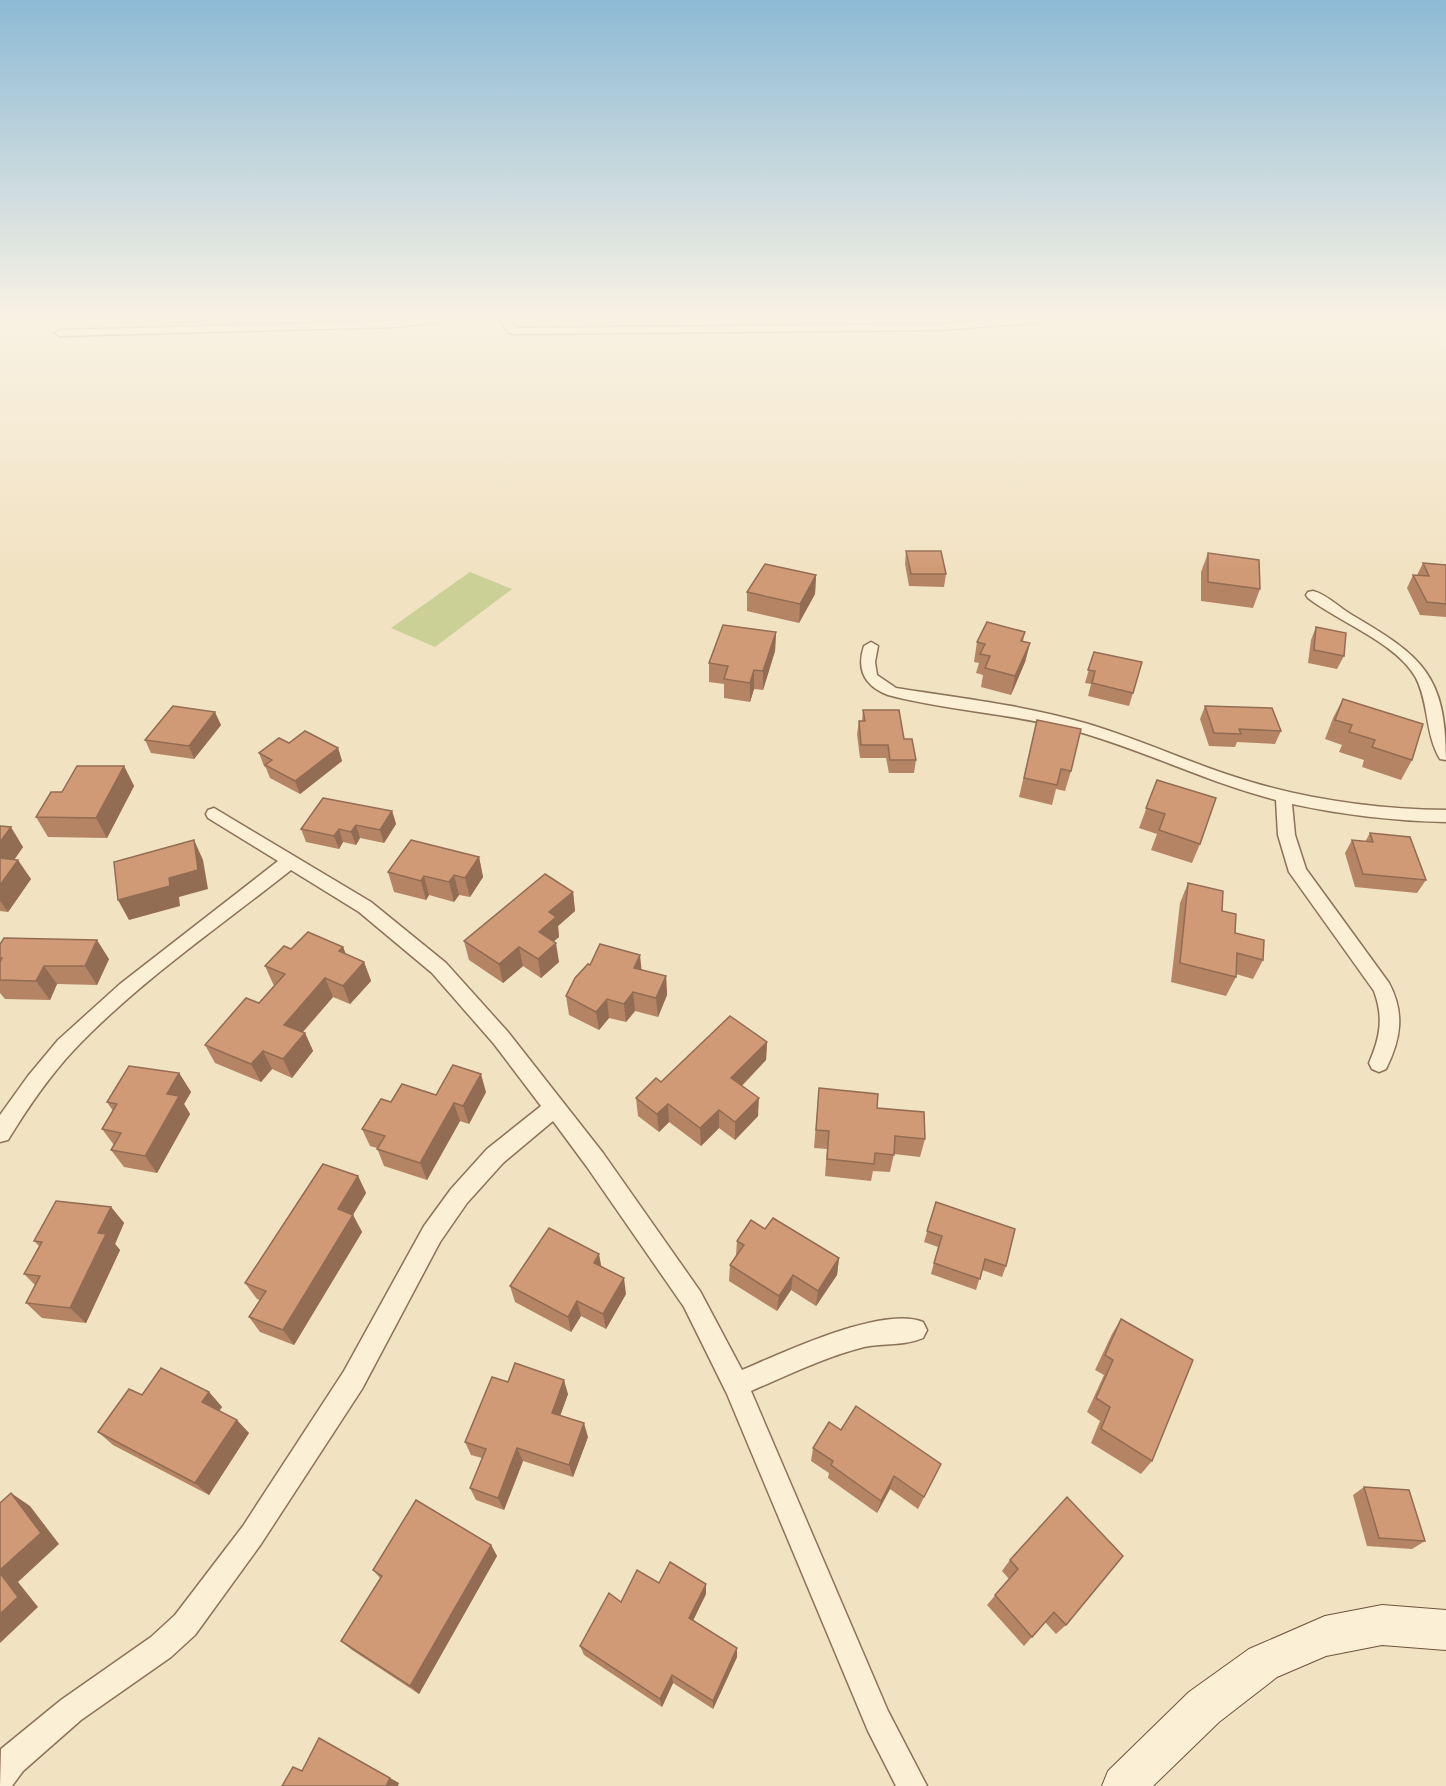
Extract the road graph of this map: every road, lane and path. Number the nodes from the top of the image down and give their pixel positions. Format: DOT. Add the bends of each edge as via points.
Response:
graph roads {
  1 [pos="1313,595"];
  2 [pos="871,646"];
  3 [pos="1446,755"];
  4 [pos="1284,797"];
  5 [pos="214,814"];
  6 [pos="1446,816"];
  7 [pos="289,862"];
  8 [pos="1379,1063"];
  9 [pos="554,1107"];
  10 [pos="0,1132"];
  11 [pos="915,1330"];
  12 [pos="736,1385"];
  13 [pos="1446,1630"];
  14 [pos="0,1777"];
  15 [pos="912,1786"];
  16 [pos="1123,1786"];
  1 -- 3 [label="street" via="1412,663 1424,679"];
  2 -- 4 [label="street" via="867,672 882,688 1082,727 1224,780"];
  4 -- 6 [label="street" via="1362,810"];
  4 -- 8 [label="street" via="1286,843 1298,872 1382,988 1390,1005 1392,1024"];
  5 -- 7 [label="street"];
  7 -- 9 [label="street" via="365,907 439,968 501,1038"];
  7 -- 10 [label="street" via="75,1036 32,1085"];
  9 -- 12 [label="street" via="692,1299"];
  9 -- 14 [label="street" via="495,1156 459,1196 432,1234 353,1380 252,1535 185,1625 161,1647 71,1710 12,1760"];
  11 -- 12 [label="street" via="865,1335"];
  12 -- 15 [label="street" via="878,1721"];
  13 -- 16 [label="street" via="1382,1625 1325,1636 1263,1663 1204,1707"];
}
